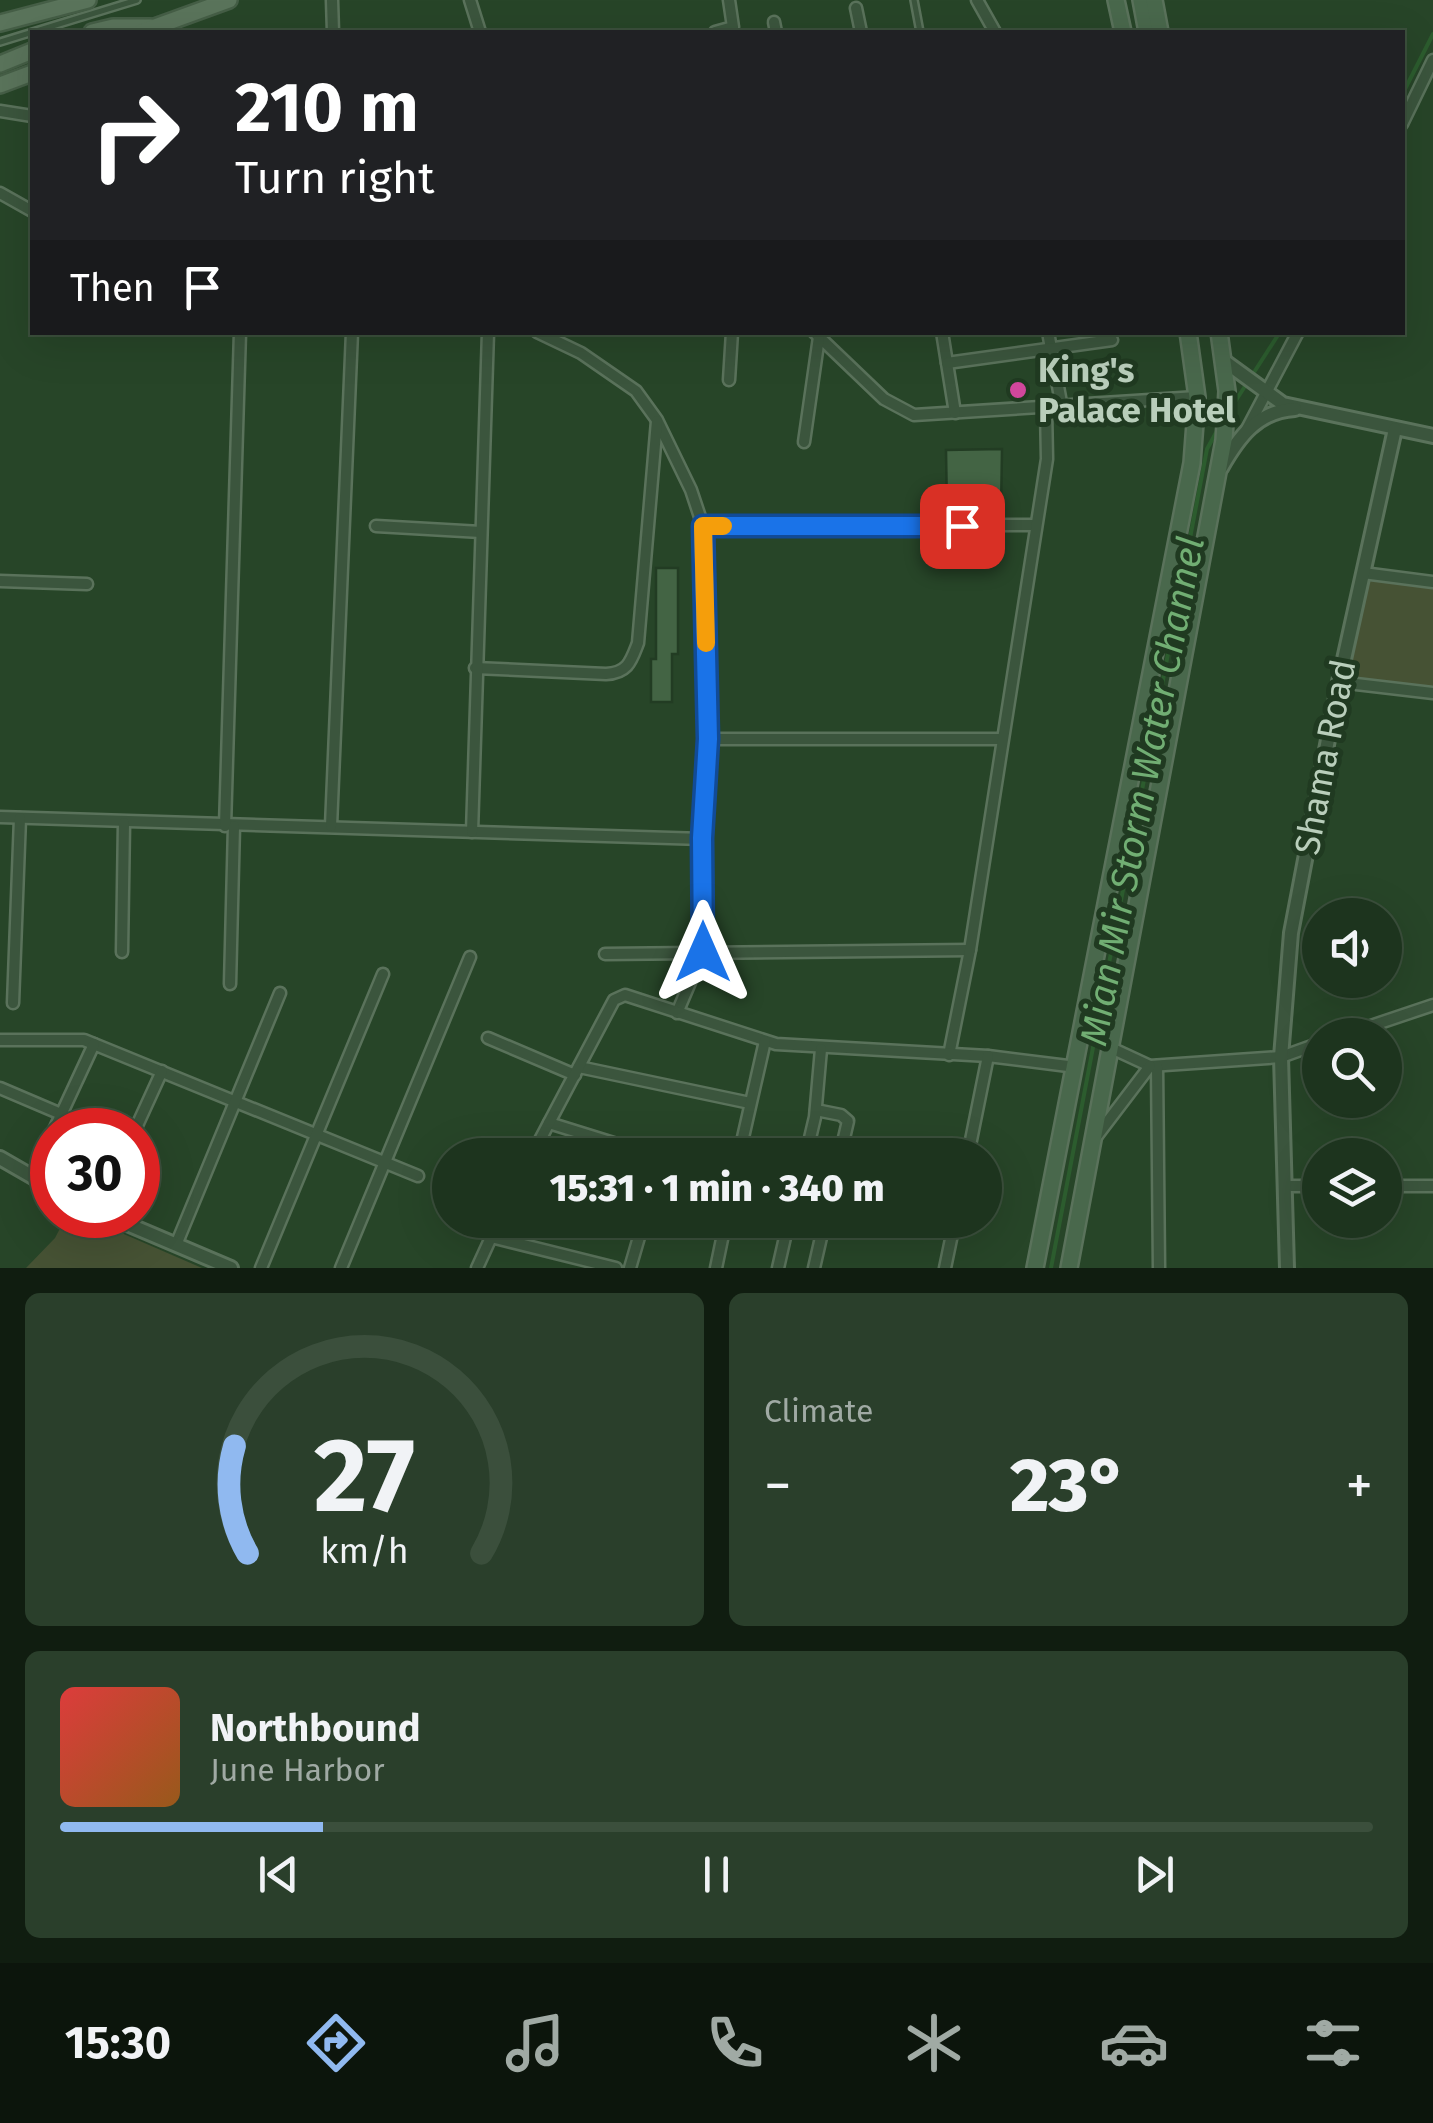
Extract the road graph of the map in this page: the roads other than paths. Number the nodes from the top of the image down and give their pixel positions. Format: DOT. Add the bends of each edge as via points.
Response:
graph roads {
  1 [pos="43,0"];
  2 [pos="88,0"];
  3 [pos="138,0"];
  4 [pos="229,0"];
  5 [pos="332,0"];
  6 [pos="470,0"];
  7 [pos="730,0"];
  8 [pos="914,0"];
  9 [pos="977,0"];
  10 [pos="1116,0"];
  11 [pos="1141,0"];
  12 [pos="1154,0"];
  13 [pos="62,8"];
  14 [pos="856,8"];
  15 [pos="8,21"];
  16 [pos="0,30"];
  17 [pos="39,30"];
  18 [pos="102,30"];
  19 [pos="148,30"];
  20 [pos="333,30"];
  21 [pos="479,30"];
  22 [pos="722,30"];
  23 [pos="861,30"];
  24 [pos="920,30"];
  25 [pos="995,30"];
  26 [pos="1123,30"];
  27 [pos="1148,30"];
  28 [pos="1160,30"];
  29 [pos="30,33"];
  30 [pos="0,42"];
  31 [pos="30,53"];
  32 [pos="1433,60"];
  33 [pos="0,64"];
  34 [pos="30,74"];
  35 [pos="0,85"];
  36 [pos="0,111"];
  37 [pos="30,116"];
  38 [pos="1405,118"];
  39 [pos="0,193"];
  40 [pos="30,211"];
  41 [pos="240,335"];
  42 [pos="352,335"];
  43 [pos="488,335"];
  44 [pos="544,335"];
  45 [pos="732,335"];
  46 [pos="816,335"];
  47 [pos="942,335"];
  48 [pos="1049,335"];
  49 [pos="1188,335"];
  50 [pos="1220,335"];
  51 [pos="1296,335"];
  52 [pos="1112,340"];
  53 [pos="1051,348"];
  54 [pos="1224,360"];
  55 [pos="947,363"];
  56 [pos="729,380"];
  57 [pos="1266,394"];
  58 [pos="1198,398"];
  59 [pos="1062,408"];
  60 [pos="1046,409"];
  61 [pos="1297,409"];
  62 [pos="956,413"];
  63 [pos="658,420"];
  64 [pos="1396,429"];
  65 [pos="1245,433"];
  66 [pos="1433,436"];
  67 [pos="804,442"];
  68 [pos="1216,476"];
  69 [pos="376,526"];
  70 [pos="703,526"];
  71 [pos="1036,526"];
  72 [pos="481,532"];
  73 [pos="1363,573"];
  74 [pos="0,582"];
  75 [pos="1433,582"];
  76 [pos="86,584"];
  77 [pos="475,668"];
  78 [pos="1339,682"];
  79 [pos="1433,693"];
  80 [pos="708,739"];
  81 [pos="1002,739"];
  82 [pos="0,817"];
  83 [pos="20,818"];
  84 [pos="124,823"];
  85 [pos="230,826"];
  86 [pos="331,826"];
  87 [pos="472,832"];
  88 [pos="702,838"];
  89 [pos="970,950"];
  90 [pos="122,952"];
  91 [pos="703,952"];
  92 [pos="604,954"];
  93 [pos="470,957"];
  94 [pos="383,974"];
  95 [pos="230,984"];
  96 [pos="280,993"];
  97 [pos="13,1003"];
  98 [pos="1433,1005"];
  99 [pos="677,1013"];
  100 [pos="1394,1018"];
  101 [pos="488,1038"];
  102 [pos="0,1040"];
  103 [pos="765,1040"];
  104 [pos="94,1044"];
  105 [pos="1108,1047"];
  106 [pos="821,1049"];
  107 [pos="1302,1049"];
  108 [pos="949,1055"];
  109 [pos="988,1056"];
  110 [pos="1281,1056"];
  111 [pos="1076,1066"];
  112 [pos="1153,1066"];
  113 [pos="577,1071"];
  114 [pos="162,1072"];
  115 [pos="0,1088"];
  116 [pos="236,1101"];
  117 [pos="750,1102"];
  118 [pos="47,1108"];
  119 [pos="64,1108"];
  120 [pos="145,1108"];
  121 [pos="816,1110"];
  122 [pos="549,1123"];
  123 [pos="318,1135"];
  124 [pos="541,1138"];
  125 [pos="597,1138"];
  126 [pos="743,1138"];
  127 [pos="810,1138"];
  128 [pos="844,1138"];
  129 [pos="971,1138"];
  130 [pos="1095,1138"];
  131 [pos="0,1158"];
  132 [pos="387,1163"];
  133 [pos="418,1176"];
  134 [pos="30,1177"];
  135 [pos="1285,1186"];
  136 [pos="1302,1186"];
  137 [pos="1402,1186"];
  138 [pos="1433,1186"];
  139 [pos="1050,1187"];
  140 [pos="1082,1196"];
  141 [pos="160,1238"];
  142 [pos="491,1238"];
  143 [pos="495,1238"];
  144 [pos="639,1238"];
  145 [pos="722,1238"];
  146 [pos="786,1238"];
  147 [pos="821,1238"];
  148 [pos="952,1238"];
  149 [pos="176,1245"];
  150 [pos="1036,1262"];
  151 [pos="230,1268"];
  152 [pos="262,1268"];
  153 [pos="341,1268"];
  154 [pos="477,1268"];
  155 [pos="616,1268"];
  156 [pos="630,1268"];
  157 [pos="716,1268"];
  158 [pos="778,1268"];
  159 [pos="814,1268"];
  160 [pos="946,1268"];
  161 [pos="1069,1268"];
  162 [pos="1159,1268"];
  163 [pos="1287,1268"];
  1 -- 13 [label="main road"];
  2 -- 13 [label="main road"];
  3 -- 17 [label="lane"];
  4 -- 19 [label="main road"];
  5 -- 20 [label="street"];
  6 -- 21 [label="street"];
  7 -- 22 [label="street" via="733,27"];
  8 -- 24 [label="lane"];
  9 -- 25 [label="street"];
  10 -- 26 [label="main road"];
  11 -- 27 [label="main road"];
  12 -- 28 [label="main road"];
  13 -- 15 [label="main road"];
  14 -- 23 [label="street"];
  15 -- 16 [label="main road"];
  18 -- 19 [label="main road"];
  29 -- 30 [label="lane"];
  31 -- 33 [label="main road"];
  32 -- 38 [label="street"];
  34 -- 35 [label="main road"];
  36 -- 37 [label="street"];
  39 -- 40 [label="street"];
  41 -- 85 [label="street"];
  42 -- 86 [label="street"];
  43 -- 72 [label="street"];
  44 -- 63 [label="street" via="636,391"];
  45 -- 56 [label="street"];
  46 -- 62 [label="street" via="884,400 914,415"];
  46 -- 67 [label="street"];
  47 -- 55 [label="street"];
  48 -- 53 [label="street"];
  49 -- 58 [label="main road"];
  50 -- 54 [label="main road"];
  51 -- 57 [label="street"];
  52 -- 53 [label="street"];
  53 -- 55 [label="street"];
  53 -- 59 [label="street"];
  54 -- 57 [label="street"];
  54 -- 68 [label="main road" via="1226,412"];
  55 -- 62 [label="street"];
  57 -- 61 [label="street"];
  57 -- 65 [label="street"];
  58 -- 59 [label="street"];
  58 -- 111 [label="main road" via="1184,509"];
  59 -- 60 [label="street"];
  60 -- 62 [label="street"];
  60 -- 71 [label="street" via="1047,460"];
  61 -- 64 [label="street"];
  61 -- 65 [label="street" via="1270,414"];
  63 -- 70 [label="street"];
  63 -- 77 [label="street" via="638,643 629,666 619,674"];
  64 -- 66 [label="street"];
  64 -- 73 [label="street, Shama Road"];
  65 -- 68 [label="street"];
  68 -- 105 [label="main road"];
  69 -- 72 [label="street"];
  70 -- 71 [label="street"];
  70 -- 80 [label="street"];
  71 -- 81 [label="street"];
  72 -- 77 [label="street"];
  73 -- 75 [label="street"];
  73 -- 78 [label="street, Shama Road"];
  74 -- 76 [label="street"];
  77 -- 87 [label="street"];
  78 -- 79 [label="street"];
  78 -- 110 [label="street, Shama Road" via="1291,933"];
  80 -- 81 [label="street"];
  80 -- 88 [label="street"];
  81 -- 89 [label="street"];
  82 -- 83 [label="street"];
  83 -- 84 [label="street"];
  83 -- 97 [label="street"];
  84 -- 85 [label="street"];
  84 -- 90 [label="street"];
  85 -- 86 [label="street"];
  85 -- 95 [label="street"];
  86 -- 87 [label="street"];
  87 -- 88 [label="street"];
  88 -- 91 [label="street"];
  89 -- 91 [label="street"];
  89 -- 108 [label="street"];
  91 -- 92 [label="street"];
  91 -- 99 [label="street"];
  93 -- 132 [label="street"];
  94 -- 123 [label="street"];
  96 -- 116 [label="street"];
  98 -- 100 [label="street"];
  99 -- 103 [label="street"];
  99 -- 113 [label="street" via="625,995 614,1000"];
  101 -- 113 [label="street"];
  102 -- 104 [label="street"];
  103 -- 106 [label="street"];
  103 -- 117 [label="street"];
  104 -- 114 [label="street"];
  104 -- 119 [label="street"];
  105 -- 112 [label="street"];
  105 -- 130 [label="main road"];
  106 -- 108 [label="street"];
  106 -- 121 [label="street"];
  107 -- 110 [label="street"];
  108 -- 109 [label="street"];
  109 -- 111 [label="street"];
  109 -- 129 [label="street"];
  110 -- 112 [label="street"];
  110 -- 135 [label="street, Shama Road"];
  111 -- 139 [label="main road"];
  112 -- 130 [label="street"];
  112 -- 162 [label="street"];
  113 -- 117 [label="street"];
  113 -- 122 [label="street"];
  114 -- 116 [label="street"];
  114 -- 120 [label="street"];
  115 -- 118 [label="street"];
  116 -- 123 [label="street"];
  116 -- 149 [label="street"];
  117 -- 126 [label="street"];
  121 -- 127 [label="street"];
  121 -- 128 [label="street" via="848,1121"];
  122 -- 124 [label="street"];
  122 -- 125 [label="street"];
  123 -- 132 [label="street"];
  123 -- 152 [label="street"];
  130 -- 140 [label="main road"];
  131 -- 134 [label="street"];
  132 -- 133 [label="street"];
  132 -- 153 [label="street"];
  135 -- 136 [label="street"];
  135 -- 163 [label="street, Shama Road"];
  137 -- 138 [label="street"];
  139 -- 140 [label="main road"];
  139 -- 150 [label="main road"];
  140 -- 161 [label="main road"];
  141 -- 149 [label="street"];
  142 -- 154 [label="street"];
  143 -- 155 [label="street"];
  144 -- 156 [label="street"];
  145 -- 157 [label="street"];
  146 -- 158 [label="street"];
  147 -- 159 [label="street"];
  148 -- 160 [label="street"];
  149 -- 151 [label="street"];
}
